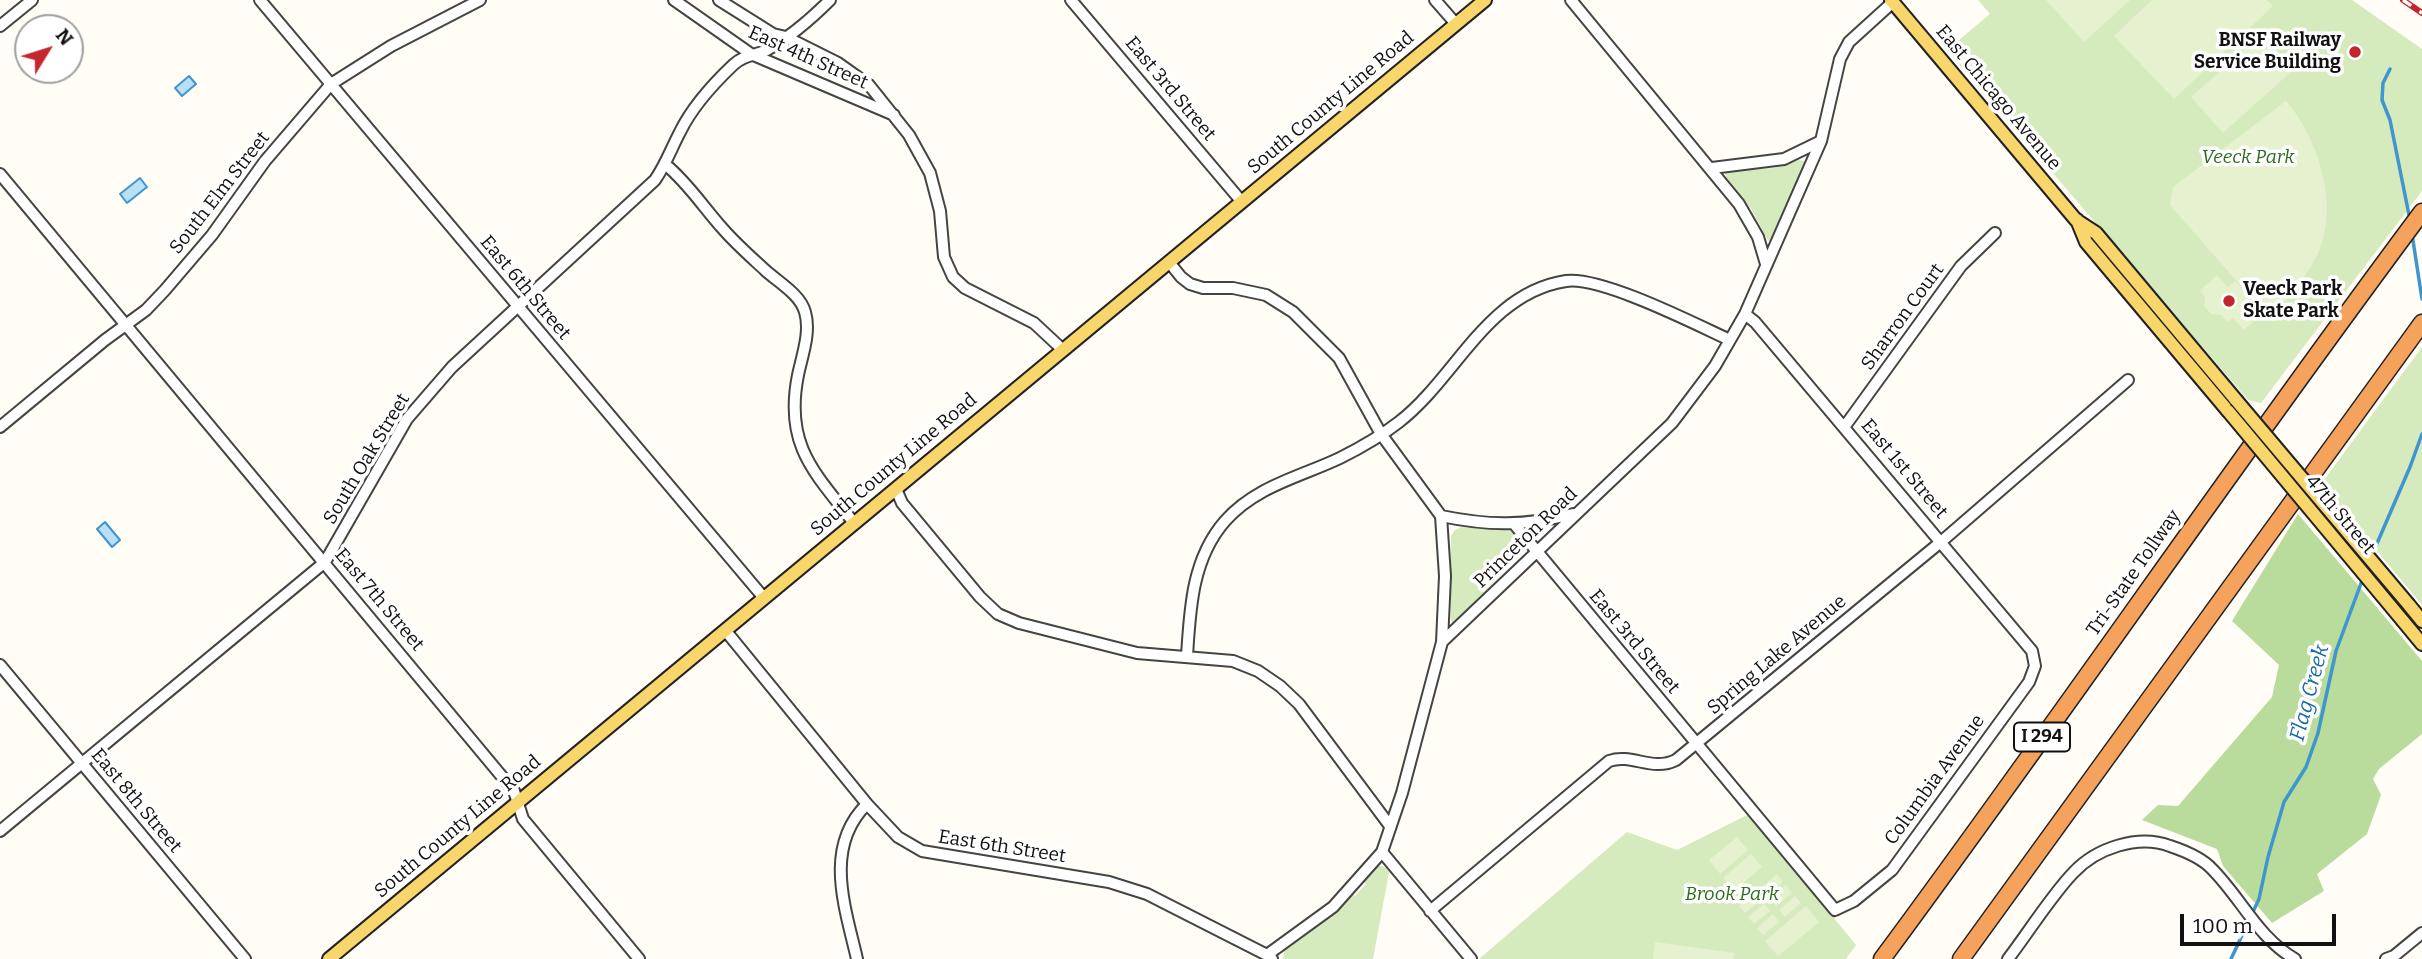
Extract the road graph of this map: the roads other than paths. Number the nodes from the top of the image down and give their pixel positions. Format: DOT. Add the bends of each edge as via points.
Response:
graph roads {
  1 [pos="32,0"];
  2 [pos="260,0"];
  3 [pos="480,0"];
  4 [pos="674,0"];
  5 [pos="719,0"];
  6 [pos="830,0"];
  7 [pos="1071,0"];
  8 [pos="1436,0"];
  9 [pos="1485,0"];
  10 [pos="1571,0"];
  11 [pos="1892,1"];
  12 [pos="1456,24"];
  13 [pos="0,26"];
  14 [pos="786,37"];
  15 [pos="751,54"];
  16 [pos="331,84"];
  17 [pos="897,116"];
  18 [pos="1821,141"];
  19 [pos="666,165"];
  20 [pos="1712,168"];
  21 [pos="0,174"];
  22 [pos="1242,202"];
  23 [pos="2422,212"];
  24 [pos="2076,220"];
  25 [pos="1995,233"];
  26 [pos="1169,262"];
  27 [pos="1766,264"];
  28 [pos="518,306"];
  29 [pos="1745,314"];
  30 [pos="2422,323"];
  31 [pos="125,325"];
  32 [pos="1730,340"];
  33 [pos="1063,350"];
  34 [pos="2129,380"];
  35 [pos="2236,400"];
  36 [pos="2228,411"];
  37 [pos="1845,426"];
  38 [pos="0,427"];
  39 [pos="1381,435"];
  40 [pos="896,489"];
  41 [pos="1576,513"];
  42 [pos="1441,516"];
  43 [pos="854,523"];
  44 [pos="1515,525"];
  45 [pos="1942,541"];
  46 [pos="1536,551"];
  47 [pos="325,562"];
  48 [pos="764,598"];
  49 [pos="2422,621"];
  50 [pos="725,631"];
  51 [pos="1442,642"];
  52 [pos="2422,644"];
  53 [pos="2032,651"];
  54 [pos="1187,656"];
  55 [pos="0,665"];
  56 [pos="1697,744"];
  57 [pos="82,763"];
  58 [pos="517,803"];
  59 [pos="867,804"];
  60 [pos="1390,826"];
  61 [pos="0,831"];
  62 [pos="1382,852"];
  63 [pos="1835,910"];
  64 [pos="1430,911"];
  65 [pos="2422,933"];
  66 [pos="1270,957"];
  67 [pos="246,959"];
  68 [pos="328,959"];
  69 [pos="639,959"];
  70 [pos="858,959"];
  71 [pos="1471,959"];
  72 [pos="1882,959"];
  73 [pos="1961,959"];
  74 [pos="2008,959"];
  75 [pos="2295,959"];
  76 [pos="2386,959"];
  1 -- 13 [label="street"];
  2 -- 16 [label="street, East 6th Street"];
  3 -- 16 [label="street, South Elm Street" via="391,46"];
  4 -- 15 [label="street, East 4th Street"];
  5 -- 14 [label="street, East 4th Street"];
  6 -- 14 [label="street, South Oak Street"];
  7 -- 22 [label="street, East 3rd Street"];
  8 -- 12 [label="street"];
  9 -- 12 [label="main road, South County Line Road"];
  10 -- 20 [label="street"];
  11 -- 18 [label="street, Princeton Road" via="1849,42 1840,59"];
  11 -- 24 [label="main road, East Chicago Avenue"];
  12 -- 22 [label="main road, South County Line Road"];
  14 -- 15 [label="street, South Oak Street"];
  14 -- 17 [label="street, East 4th Street" via="854,73"];
  15 -- 17 [label="street, East 4th Street"];
  15 -- 19 [label="street, South Oak Street" via="733,66 697,106"];
  16 -- 28 [label="street, East 6th Street"];
  16 -- 31 [label="street, South Elm Street" via="190,262 146,310"];
  17 -- 33 [label="street, East 4th Street" via="930,173 940,211 944,257 953,277 965,288 1034,323"];
  18 -- 20 [label="street" via="1784,159"];
  18 -- 27 [label="street, Princeton Road"];
  19 -- 28 [label="street, South Oak Street" via="656,180"];
  19 -- 43 [label="street" via="724,231 801,303 807,324 797,378 796,427 811,468"];
  20 -- 27 [label="street" via="1758,237"];
  21 -- 31 [label="street, East 7th Street"];
  22 -- 26 [label="main road, South County Line Road"];
  23 -- 72 [label="highway, Tri-State Tollway / I 294"];
  24 -- 35 [label="main road, East Chicago Avenue" via="2096,233"];
  24 -- 36 [label="main road, East Chicago Avenue" via="2086,242"];
  25 -- 37 [label="street, Sharron Court" via="1961,266"];
  26 -- 33 [label="main road, South County Line Road"];
  26 -- 39 [label="street" via="1190,284 1266,295 1293,312 1339,358"];
  27 -- 29 [label="street, Princeton Road"];
  28 -- 47 [label="street, South Oak Street" via="452,367 407,419"];
  28 -- 48 [label="street, East 6th Street"];
  29 -- 32 [label="street, Princeton Road"];
  29 -- 37 [label="street, East 1st Street"];
  30 -- 73 [label="highway"];
  31 -- 38 [label="street, South Elm Street"];
  31 -- 47 [label="street, East 7th Street"];
  32 -- 39 [label="street" via="1632,297 1587,282 1567,281 1514,303 1494,319 1419,405"];
  32 -- 41 [label="street, Princeton Road" via="1672,423"];
  33 -- 40 [label="main road, South County Line Road"];
  34 -- 45 [label="street, Spring Lake Avenue"];
  35 -- 49 [label="main road, 47th Street, bridge"];
  36 -- 52 [label="main road, 47th Street, bridge"];
  37 -- 45 [label="street, East 1st Street"];
  39 -- 42 [label="street"];
  39 -- 54 [label="street" via="1341,458 1261,490 1225,520 1202,557 1194,583"];
  40 -- 43 [label="main road, South County Line Road"];
  40 -- 54 [label="street" via="902,503 998,614 1099,645"];
  41 -- 44 [label="street"];
  41 -- 46 [label="street, Princeton Road"];
  42 -- 44 [label="street"];
  42 -- 51 [label="street" via="1445,576"];
  43 -- 48 [label="main road, South County Line Road"];
  44 -- 46 [label="street, East 3rd Street"];
  45 -- 53 [label="street, East 1st Street"];
  45 -- 56 [label="street, Spring Lake Avenue"];
  46 -- 51 [label="street, Princeton Road"];
  46 -- 56 [label="street, East 3rd Street"];
  47 -- 57 [label="street, South Oak Street"];
  47 -- 58 [label="street, East 7th Street" via="514,791"];
  48 -- 50 [label="main road, South County Line Road"];
  50 -- 58 [label="main road, South County Line Road"];
  50 -- 59 [label="street, East 6th Street"];
  51 -- 60 [label="street"];
  53 -- 63 [label="street, Columbia Avenue" via="2035,666 2029,681 1892,870 1854,901"];
  54 -- 60 [label="street" via="1233,662 1280,686 1299,704"];
  55 -- 57 [label="street, East 8th Street"];
  56 -- 63 [label="street, East 3rd Street"];
  56 -- 64 [label="street, Spring Lake Avenue" via="1667,764 1609,761"];
  57 -- 61 [label="street, South Oak Street"];
  57 -- 67 [label="street, East 8th Street"];
  58 -- 68 [label="main road, South County Line Road"];
  58 -- 69 [label="street, East 7th Street" via="523,819"];
  59 -- 66 [label="street, East 6th Street" via="898,837 922,851 1122,886 1147,894"];
  59 -- 70 [label="street" via="847,832 840,869"];
  60 -- 62 [label="street"];
  62 -- 64 [label="street"];
  62 -- 66 [label="street" via="1333,907"];
  64 -- 71 [label="street"];
  65 -- 76 [label="street"];
  74 -- 75 [label="street" via="2073,873 2099,852 2157,841 2211,867 2268,939"];
}
